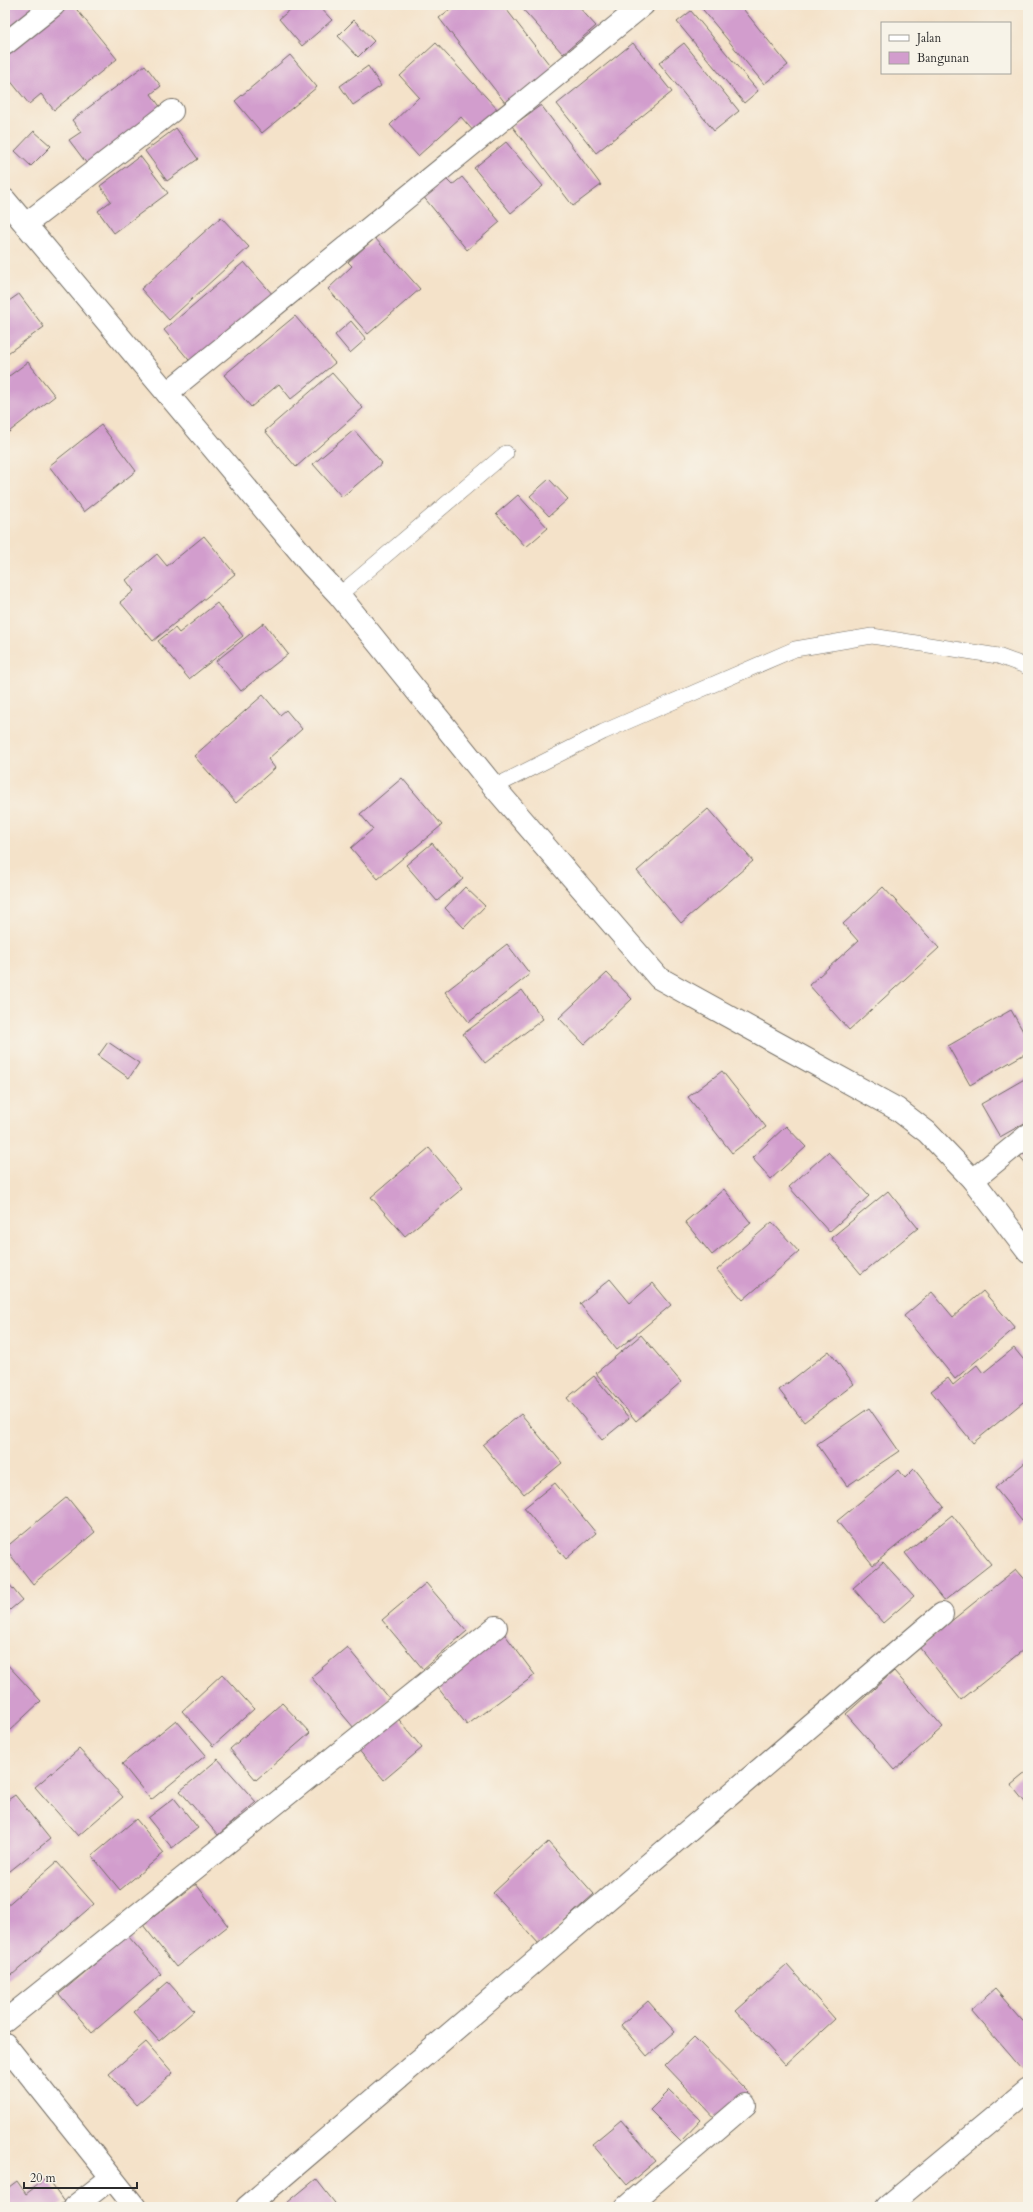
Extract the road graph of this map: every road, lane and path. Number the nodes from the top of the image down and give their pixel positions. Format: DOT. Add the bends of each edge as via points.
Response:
graph roads {
  1 [pos="54,5"];
  2 [pos="643,5"];
  3 [pos="5,44"];
  4 [pos="172,111"];
  5 [pos="5,200"];
  6 [pos="26,224"];
  7 [pos="167,393"];
  8 [pos="506,453"];
  9 [pos="339,595"];
  10 [pos="1028,668"];
  11 [pos="494,787"];
  12 [pos="1028,1135"];
  13 [pos="973,1180"];
  14 [pos="1028,1252"];
  15 [pos="942,1614"];
  16 [pos="496,1627"];
  17 [pos="5,2021"];
  18 [pos="5,2044"];
  19 [pos="1028,2090"];
  20 [pos="745,2105"];
  21 [pos="111,2178"];
  22 [pos="74,2207"];
  23 [pos="135,2207"];
  24 [pos="247,2207"];
  25 [pos="626,2207"];
  26 [pos="887,2207"];
  1 -- 3 [label="street"];
  2 -- 7 [label="street"];
  4 -- 6 [label="street"];
  5 -- 6 [label="street"];
  6 -- 7 [label="street"];
  7 -- 9 [label="street"];
  8 -- 9 [label="lane"];
  9 -- 11 [label="street"];
  10 -- 11 [label="lane" via="998,656 872,636 795,650 603,732"];
  11 -- 13 [label="street" via="659,978 897,1109 927,1132"];
  12 -- 13 [label="street"];
  13 -- 14 [label="street"];
  15 -- 24 [label="street"];
  16 -- 17 [label="street"];
  18 -- 21 [label="street"];
  19 -- 26 [label="street"];
  20 -- 25 [label="street"];
  21 -- 22 [label="street"];
  21 -- 23 [label="street"];
}
